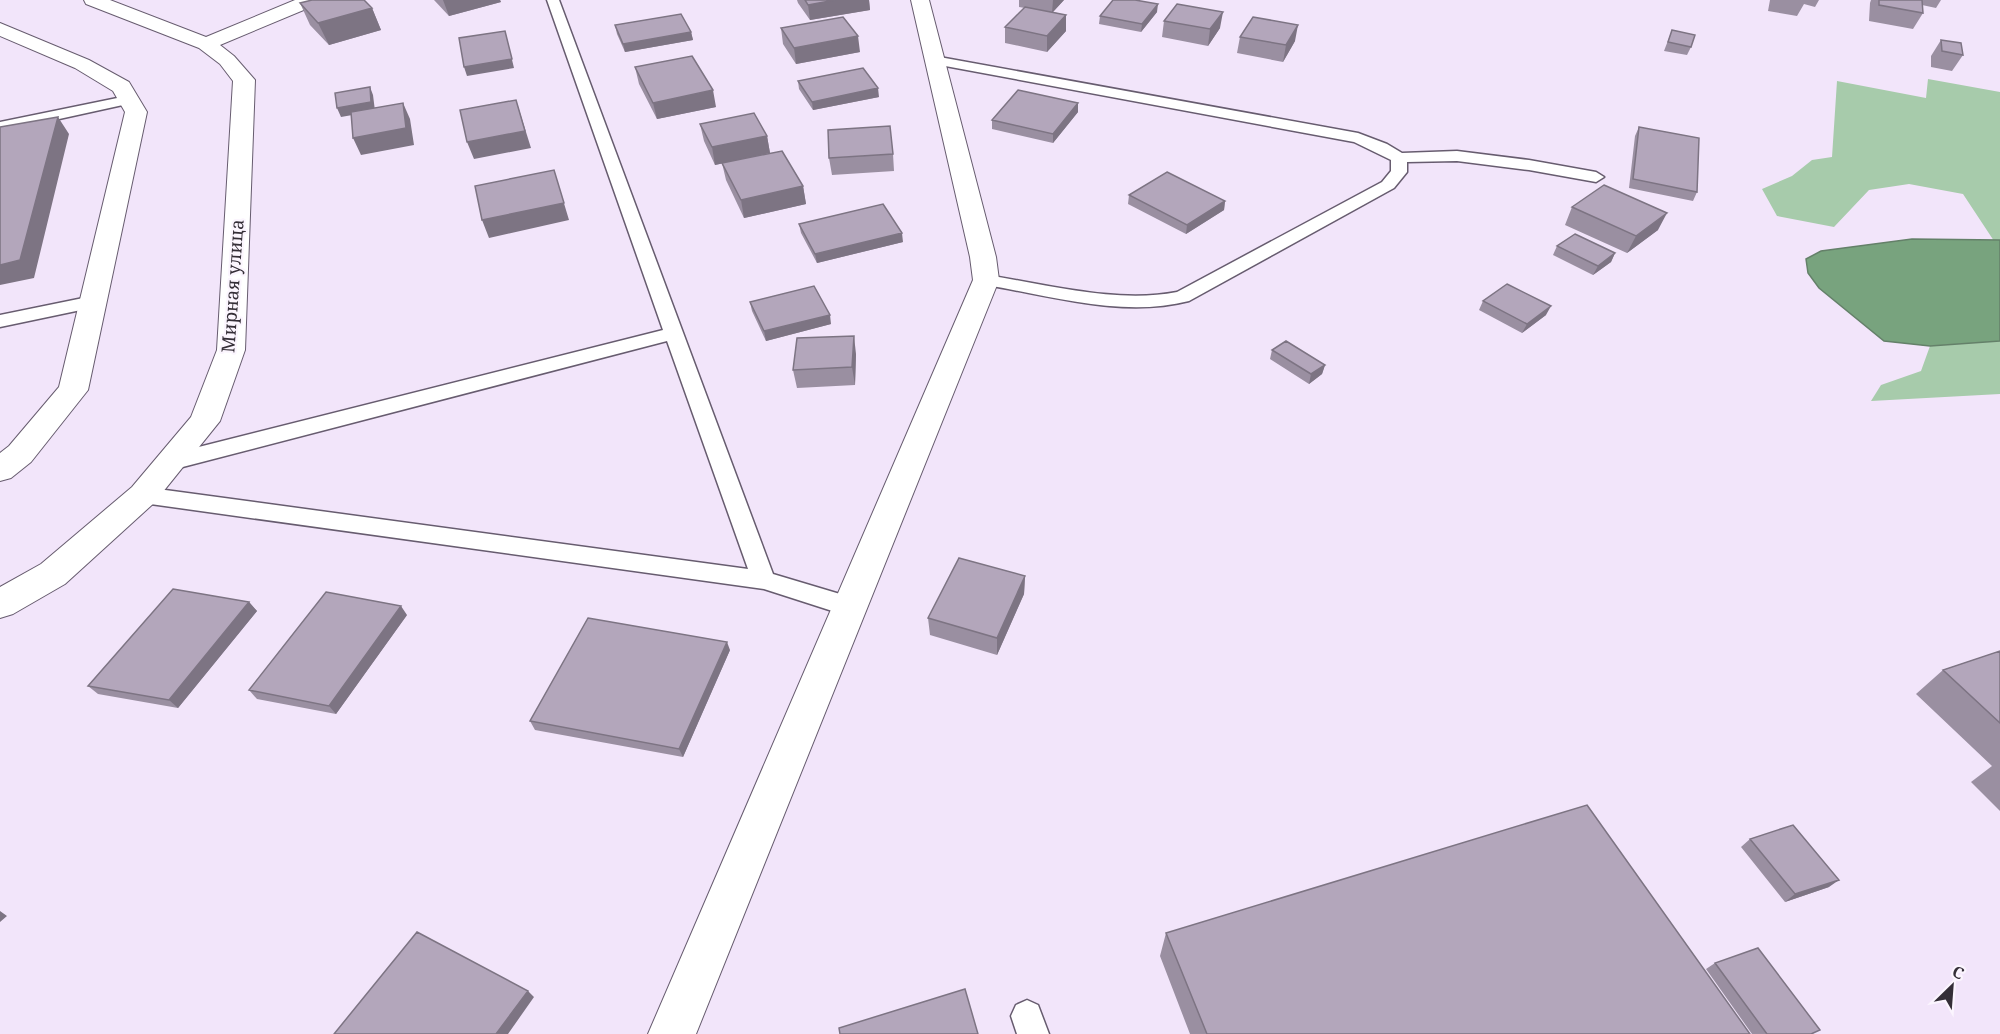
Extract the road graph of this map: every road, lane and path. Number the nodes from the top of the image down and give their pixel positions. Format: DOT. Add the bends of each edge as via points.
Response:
graph roads {
  1 [pos="93,0"];
  2 [pos="311,0"];
  3 [pos="553,0"];
  4 [pos="920,0"];
  5 [pos="0,30"];
  6 [pos="206,44"];
  7 [pos="934,60"];
  8 [pos="127,100"];
  9 [pos="0,127"];
  10 [pos="1399,158"];
  11 [pos="1596,177"];
  12 [pos="986,280"];
  13 [pos="93,302"];
  14 [pos="0,321"];
  15 [pos="674,333"];
  16 [pos="171,462"];
  17 [pos="0,470"];
  18 [pos="144,495"];
  19 [pos="764,580"];
  20 [pos="0,604"];
  21 [pos="850,607"];
  22 [pos="672,1034"];
  1 -- 6 [label="street, Мирная улица"];
  2 -- 6 [label="street"];
  3 -- 15 [label="lane"];
  4 -- 7 [label="street"];
  5 -- 8 [label="street" via="82,64 121,87"];
  6 -- 16 [label="street, Мирная улица" via="244,80 231,350 204,422"];
  7 -- 10 [label="lane" via="1358,138"];
  7 -- 12 [label="street"];
  8 -- 9 [label="lane"];
  8 -- 13 [label="street" via="136,112"];
  10 -- 11 [label="lane" via="1457,156"];
  10 -- 12 [label="lane" via="1400,172 1388,185 1182,297 1156,302 1116,301"];
  12 -- 21 [label="street"];
  13 -- 14 [label="lane"];
  13 -- 17 [label="street" via="73,390 20,454"];
  15 -- 16 [label="lane"];
  15 -- 19 [label="lane"];
  16 -- 18 [label="street, Мирная улица"];
  18 -- 19 [label="lane"];
  18 -- 20 [label="street, Мирная улица" via="53,574"];
  19 -- 21 [label="lane"];
  21 -- 22 [label="street"];
}
